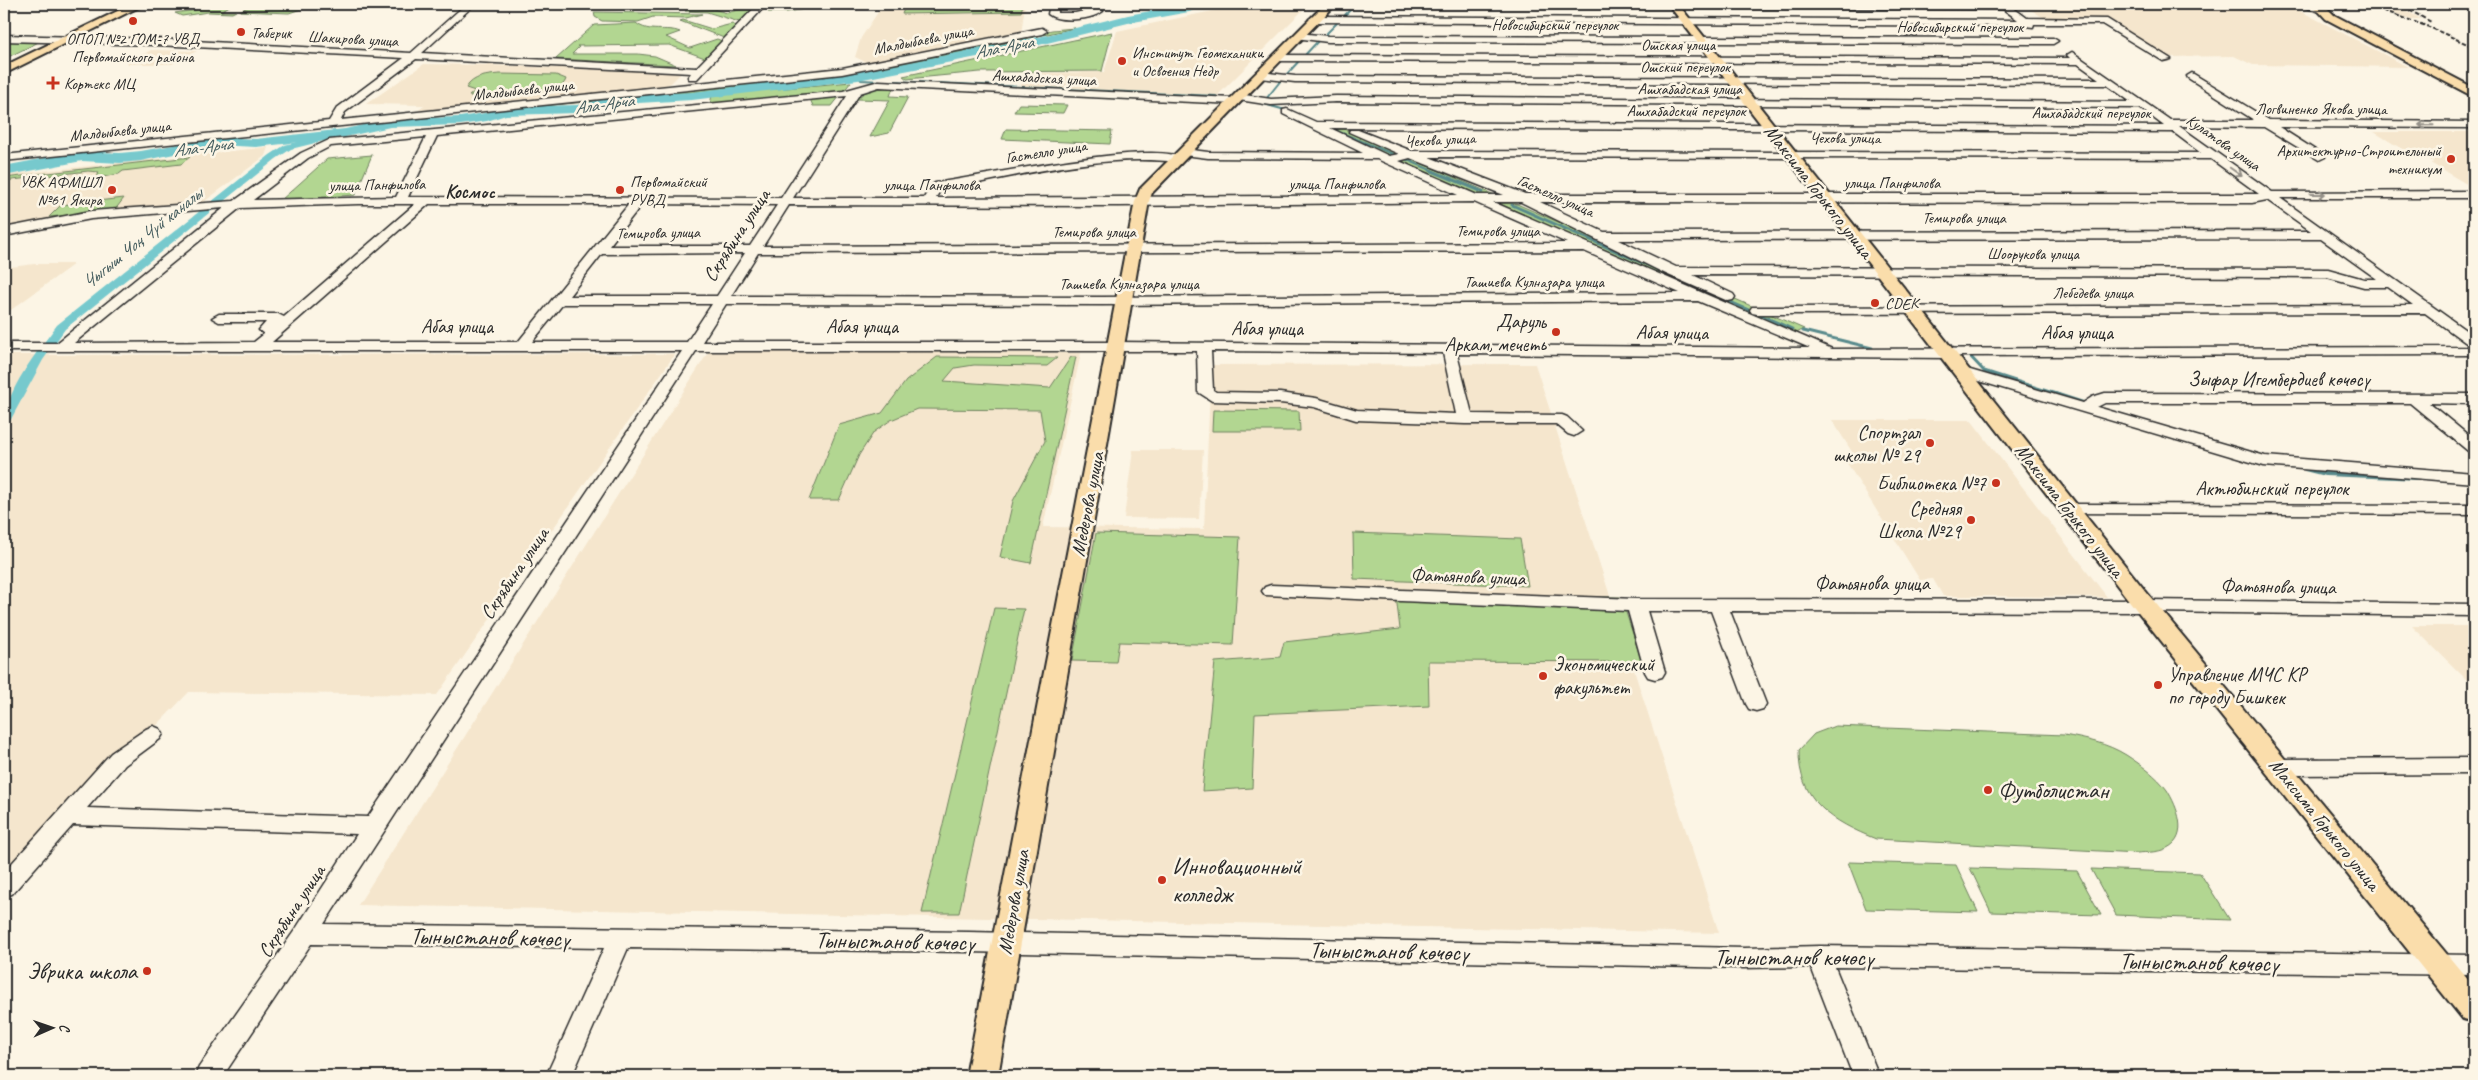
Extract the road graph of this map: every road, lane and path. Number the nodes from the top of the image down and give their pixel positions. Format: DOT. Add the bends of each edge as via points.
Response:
graph roads {
  1 [pos="140,4"];
  2 [pos="471,4"];
  3 [pos="763,4"];
  4 [pos="1054,4"];
  5 [pos="1331,4"];
  6 [pos="1608,4"];
  7 [pos="1673,4"];
  8 [pos="2297,4"];
  9 [pos="2004,5"];
  10 [pos="2319,6"];
  11 [pos="1099,11"];
  12 [pos="1314,19"];
  13 [pos="1686,21"];
  14 [pos="2026,22"];
  15 [pos="1042,32"];
  16 [pos="1298,36"];
  17 [pos="4,38"];
  18 [pos="66,40"];
  19 [pos="1701,40"];
  20 [pos="2059,46"];
  21 [pos="413,56"];
  22 [pos="1276,58"];
  23 [pos="1716,59"];
  24 [pos="2166,59"];
  25 [pos="2080,61"];
  26 [pos="4,70"];
  27 [pos="700,71"];
  28 [pos="1260,75"];
  29 [pos="2192,76"];
  30 [pos="1733,81"];
  31 [pos="2110,82"];
  32 [pos="676,89"];
  33 [pos="854,92"];
  34 [pos="2474,94"];
  35 [pos="1236,99"];
  36 [pos="1750,103"];
  37 [pos="2142,105"];
  38 [pos="1283,107"];
  39 [pos="333,124"];
  40 [pos="2266,124"];
  41 [pos="1317,125"];
  42 [pos="1339,126"];
  43 [pos="1768,126"];
  44 [pos="2172,126"];
  45 [pos="2474,126"];
  46 [pos="434,132"];
  47 [pos="1789,153"];
  48 [pos="1411,154"];
  49 [pos="1181,155"];
  50 [pos="2213,156"];
  51 [pos="2318,157"];
  52 [pos="4,158"];
  53 [pos="1384,158"];
  54 [pos="2474,194"];
  55 [pos="2269,196"];
  56 [pos="1523,198"];
  57 [pos="1824,198"];
  58 [pos="785,199"];
  59 [pos="1477,199"];
  60 [pos="400,200"];
  61 [pos="426,200"];
  62 [pos="929,200"];
  63 [pos="638,201"];
  64 [pos="1142,201"];
  65 [pos="231,204"];
  66 [pos="4,232"];
  67 [pos="1853,235"];
  68 [pos="2324,235"];
  69 [pos="1603,236"];
  70 [pos="1586,247"];
  71 [pos="754,248"];
  72 [pos="1133,249"];
  73 [pos="601,250"];
  74 [pos="1881,270"];
  75 [pos="1672,271"];
  76 [pos="2392,283"];
  77 [pos="1700,298"];
  78 [pos="722,299"];
  79 [pos="559,300"];
  80 [pos="1125,301"];
  81 [pos="2428,309"];
  82 [pos="1757,310"];
  83 [pos="1912,310"];
  84 [pos="219,318"];
  85 [pos="1805,341"];
  86 [pos="2474,342"];
  87 [pos="4,346"];
  88 [pos="50,346"];
  89 [pos="254,346"];
  90 [pos="522,346"];
  91 [pos="692,346"];
  92 [pos="1117,346"];
  93 [pos="1204,348"];
  94 [pos="1448,350"];
  95 [pos="2474,351"];
  96 [pos="1834,353"];
  97 [pos="1947,354"];
  98 [pos="1960,371"];
  99 [pos="2415,400"];
  100 [pos="2474,400"];
  101 [pos="2086,408"];
  102 [pos="1464,419"];
  103 [pos="1574,431"];
  104 [pos="2474,448"];
  105 [pos="2474,478"];
  106 [pos="2069,509"];
  107 [pos="2474,510"];
  108 [pos="1271,591"];
  109 [pos="1636,605"];
  110 [pos="1718,606"];
  111 [pos="2146,606"];
  112 [pos="2474,610"];
  113 [pos="1655,672"];
  114 [pos="1756,704"];
  115 [pos="153,734"];
  116 [pos="2474,766"];
  117 [pos="2278,767"];
  118 [pos="67,816"];
  119 [pos="374,826"];
  120 [pos="4,886"];
  121 [pos="305,934"];
  122 [pos="620,938"];
  123 [pos="1006,943"];
  124 [pos="1819,956"];
  125 [pos="2474,965"];
  126 [pos="2440,966"];
  127 [pos="2474,1009"];
  128 [pos="208,1076"];
  129 [pos="559,1076"];
  130 [pos="982,1076"];
  131 [pos="1866,1076"];
  1 -- 18 [label="main road"];
  2 -- 21 [label="street"];
  3 -- 27 [label="street"];
  4 -- 11 [label="street" via="1052,14 1056,15"];
  5 -- 12 [label="main road, Медерова улица"];
  6 -- 7 [label="street"];
  7 -- 9 [label="street"];
  7 -- 13 [label="main road, Максима Горького улица"];
  8 -- 10 [label="street"];
  9 -- 14 [label="street, Кулатова улица"];
  10 -- 34 [label="main road" via="2330,18"];
  12 -- 13 [label="street"];
  12 -- 16 [label="main road, Медерова улица"];
  13 -- 14 [label="street"];
  13 -- 19 [label="main road, Максима Горького улица"];
  14 -- 20 [label="street, Кулатова улица"];
  14 -- 24 [label="street" via="2104,20"];
  15 -- 32 [label="street, Малдыбаева улица" via="842,71"];
  16 -- 19 [label="street, Новосибирский переулок" via="1328,39"];
  16 -- 22 [label="main road, Медерова улица"];
  17 -- 18 [label="street, Шакирова улица"];
  18 -- 21 [label="street, Шакирова улица"];
  18 -- 26 [label="main road"];
  19 -- 20 [label="street, Новосибирский переулок"];
  19 -- 23 [label="main road, Максима Горького улица"];
  20 -- 25 [label="street, Кулатова улица"];
  21 -- 27 [label="street, Шакирова улица"];
  21 -- 39 [label="street" via="340,110"];
  22 -- 23 [label="street, Ошская улица"];
  22 -- 28 [label="main road, Медерова улица"];
  23 -- 25 [label="street, Ошская улица"];
  23 -- 30 [label="main road, Максима Горького улица"];
  25 -- 31 [label="street, Кулатова улица"];
  27 -- 32 [label="street"];
  28 -- 30 [label="street, Ошский переулок" via="1295,79"];
  28 -- 35 [label="main road, Медерова улица"];
  29 -- 40 [label="street"];
  30 -- 31 [label="street, Ошский переулок"];
  30 -- 36 [label="main road, Максима Горького улица"];
  31 -- 37 [label="street, Кулатова улица"];
  32 -- 39 [label="street, Малдыбаева улица"];
  33 -- 35 [label="street, Ашхабадская улица" via="887,84"];
  33 -- 46 [label="street, Малдыбаева улица"];
  33 -- 58 [label="street, Скрябина улица"];
  35 -- 38 [label="street, Ашхабадская улица"];
  35 -- 49 [label="main road, Медерова улица"];
  36 -- 37 [label="street, Ашхабадская улица"];
  36 -- 38 [label="street, Ашхабадская улица" via="1336,100"];
  36 -- 43 [label="main road, Максима Горького улица"];
  37 -- 44 [label="street, Кулатова улица"];
  38 -- 41 [label="street, Гастелло улица"];
  38 -- 42 [label="street, Гастелло улица"];
  39 -- 52 [label="street, Малдыбаева улица"];
  40 -- 44 [label="street, Логвиненко Якова улица"];
  45 -- 40 [label="street, Логвиненко Якова улица, one-way"];
  40 -- 51 [label="street"];
  41 -- 42 [label="street, Ашхабадский переулок"];
  41 -- 53 [label="street, Гастелло улица"];
  42 -- 43 [label="street, Ашхабадский переулок"];
  42 -- 48 [label="street, Гастелло улица"];
  43 -- 44 [label="street, Ашхабадский переулок"];
  43 -- 47 [label="main road, Максима Горького улица"];
  44 -- 50 [label="street, Кулатова улица"];
  46 -- 60 [label="street"];
  46 -- 65 [label="street, Малдыбаева улица" via="329,143 306,154 255,195"];
  47 -- 48 [label="street, Чехова улица"];
  47 -- 50 [label="street, Чехова улица"];
  47 -- 57 [label="main road, Максима Горького улица"];
  48 -- 53 [label="street, Чехова улица"];
  48 -- 56 [label="street, Гастелло улица"];
  49 -- 53 [label="street, Гастелло улица"];
  49 -- 62 [label="street, Гастелло улица" via="1116,157 935,187"];
  49 -- 64 [label="main road, Медерова улица" via="1145,192"];
  50 -- 55 [label="street, Кулатова улица, one-way"];
  53 -- 59 [label="street, Гастелло улица"];
  55 -- 54 [label="street, улица Панфилова, one-way"];
  55 -- 57 [label="street, улица Панфилова" via="2252,199"];
  55 -- 68 [label="street, Кулатова улица"];
  56 -- 57 [label="street, улица Панфилова"];
  56 -- 59 [label="street, улица Панфилова"];
  56 -- 69 [label="street, Гастелло улица"];
  57 -- 67 [label="main road, Максима Горького улица"];
  58 -- 62 [label="street, улица Панфилова"];
  58 -- 63 [label="street, улица Панфилова"];
  58 -- 71 [label="street, Скрябина улица"];
  59 -- 64 [label="street, улица Панфилова"];
  59 -- 70 [label="street, Гастелло улица"];
  60 -- 61 [label="street, улица Панфилова"];
  60 -- 65 [label="street, улица Панфилова"];
  61 -- 63 [label="street, улица Панфилова"];
  61 -- 89 [label="street"];
  62 -- 64 [label="street, улица Панфилова"];
  63 -- 73 [label="street, Темирова улица"];
  64 -- 72 [label="main road, Медерова улица"];
  65 -- 66 [label="street, улица Панфилова" via="91,215"];
  65 -- 88 [label="street"];
  67 -- 68 [label="street, Темирова улица"];
  67 -- 69 [label="street, Темирова улица"];
  67 -- 74 [label="main road, Максима Горького улица"];
  68 -- 76 [label="street, Кулатова улица"];
  69 -- 75 [label="street, Гастелло улица"];
  70 -- 72 [label="street, Темирова улица"];
  70 -- 77 [label="street, Гастелло улица"];
  71 -- 72 [label="street, Темирова улица"];
  71 -- 73 [label="street, Темирова улица"];
  71 -- 78 [label="street, Скрябина улица"];
  72 -- 80 [label="main road, Медерова улица"];
  73 -- 79 [label="street, Темирова улица"];
  74 -- 75 [label="street, Шоорукова улица"];
  74 -- 76 [label="street, Шоорукова улица" via="2328,273 2364,283"];
  74 -- 83 [label="main road, Максима Горького улица"];
  75 -- 82 [label="street, Гастелло улица"];
  76 -- 81 [label="street, Кулатова улица"];
  77 -- 80 [label="street, Ташиева Кулназара улица"];
  77 -- 85 [label="street, Гастелло улица"];
  78 -- 79 [label="street, Ташиева Кулназара улица"];
  78 -- 80 [label="street, Ташиева Кулназара улица"];
  78 -- 91 [label="street, Скрябина улица"];
  79 -- 90 [label="street, Темирова улица"];
  80 -- 92 [label="main road, Медерова улица"];
  81 -- 83 [label="street, Лебедева улица"];
  81 -- 86 [label="street, Кулатова улица"];
  82 -- 83 [label="street, Лебедева улица"];
  82 -- 85 [label="street, Гастелло улица" via="1793,327"];
  83 -- 97 [label="main road, Максима Горького улица"];
  84 -- 89 [label="street" via="278,318"];
  85 -- 96 [label="street, Гастелло улица"];
  87 -- 88 [label="street, Абая улица"];
  88 -- 89 [label="street, Абая улица"];
  89 -- 90 [label="street, Абая улица"];
  90 -- 91 [label="street, Абая улица"];
  91 -- 92 [label="street, Абая улица"];
  91 -- 119 [label="street, Скрябина улица"];
  92 -- 93 [label="street, Абая улица"];
  92 -- 123 [label="main road, Медерова улица"];
  93 -- 94 [label="street, Абая улица"];
  93 -- 102 [label="street" via="1204,386 1212,396 1280,398 1316,403 1356,415"];
  94 -- 96 [label="street, Абая улица"];
  94 -- 102 [label="street"];
  95 -- 97 [label="street, Абая улица"];
  96 -- 97 [label="street, Абая улица"];
  97 -- 98 [label="main road, Максима Горького улица"];
  98 -- 101 [label="street"];
  98 -- 106 [label="main road, Максима Горького улица"];
  99 -- 100 [label="street, Зыфар Игембердиев көчөсү"];
  99 -- 101 [label="street, Зыфар Игембердиев көчөсү" via="2105,398"];
  99 -- 104 [label="street"];
  101 -- 105 [label="street" via="2264,461"];
  102 -- 103 [label="street" via="1556,419"];
  106 -- 107 [label="street, Актюбинский переулок"];
  106 -- 111 [label="main road, Максима Горького улица"];
  108 -- 109 [label="street, Фатьянова улица"];
  109 -- 110 [label="street, Фатьянова улица"];
  109 -- 113 [label="street"];
  110 -- 111 [label="street, Фатьянова улица"];
  110 -- 114 [label="street"];
  111 -- 112 [label="street, Фатьянова улица"];
  111 -- 117 [label="main road, Максима Горького улица"];
  115 -- 118 [label="street" via="118,759"];
  116 -- 117 [label="street"];
  117 -- 126 [label="main road, Максима Горького улица"];
  118 -- 119 [label="street"];
  118 -- 120 [label="street"];
  119 -- 121 [label="street, Скрябина улица"];
  121 -- 122 [label="street, Тыныстанов көчөсү"];
  121 -- 128 [label="street, Скрябина улица"];
  122 -- 123 [label="street, Тыныстанов көчөсү"];
  122 -- 129 [label="street"];
  123 -- 124 [label="street, Тыныстанов көчөсү" via="1744,958"];
  123 -- 130 [label="main road, Медерова улица"];
  124 -- 126 [label="street, Тыныстанов көчөсү"];
  124 -- 131 [label="street"];
  125 -- 126 [label="street, Тыныстанов көчөсү"];
  126 -- 127 [label="main road, Максима Горького улица"];
}
